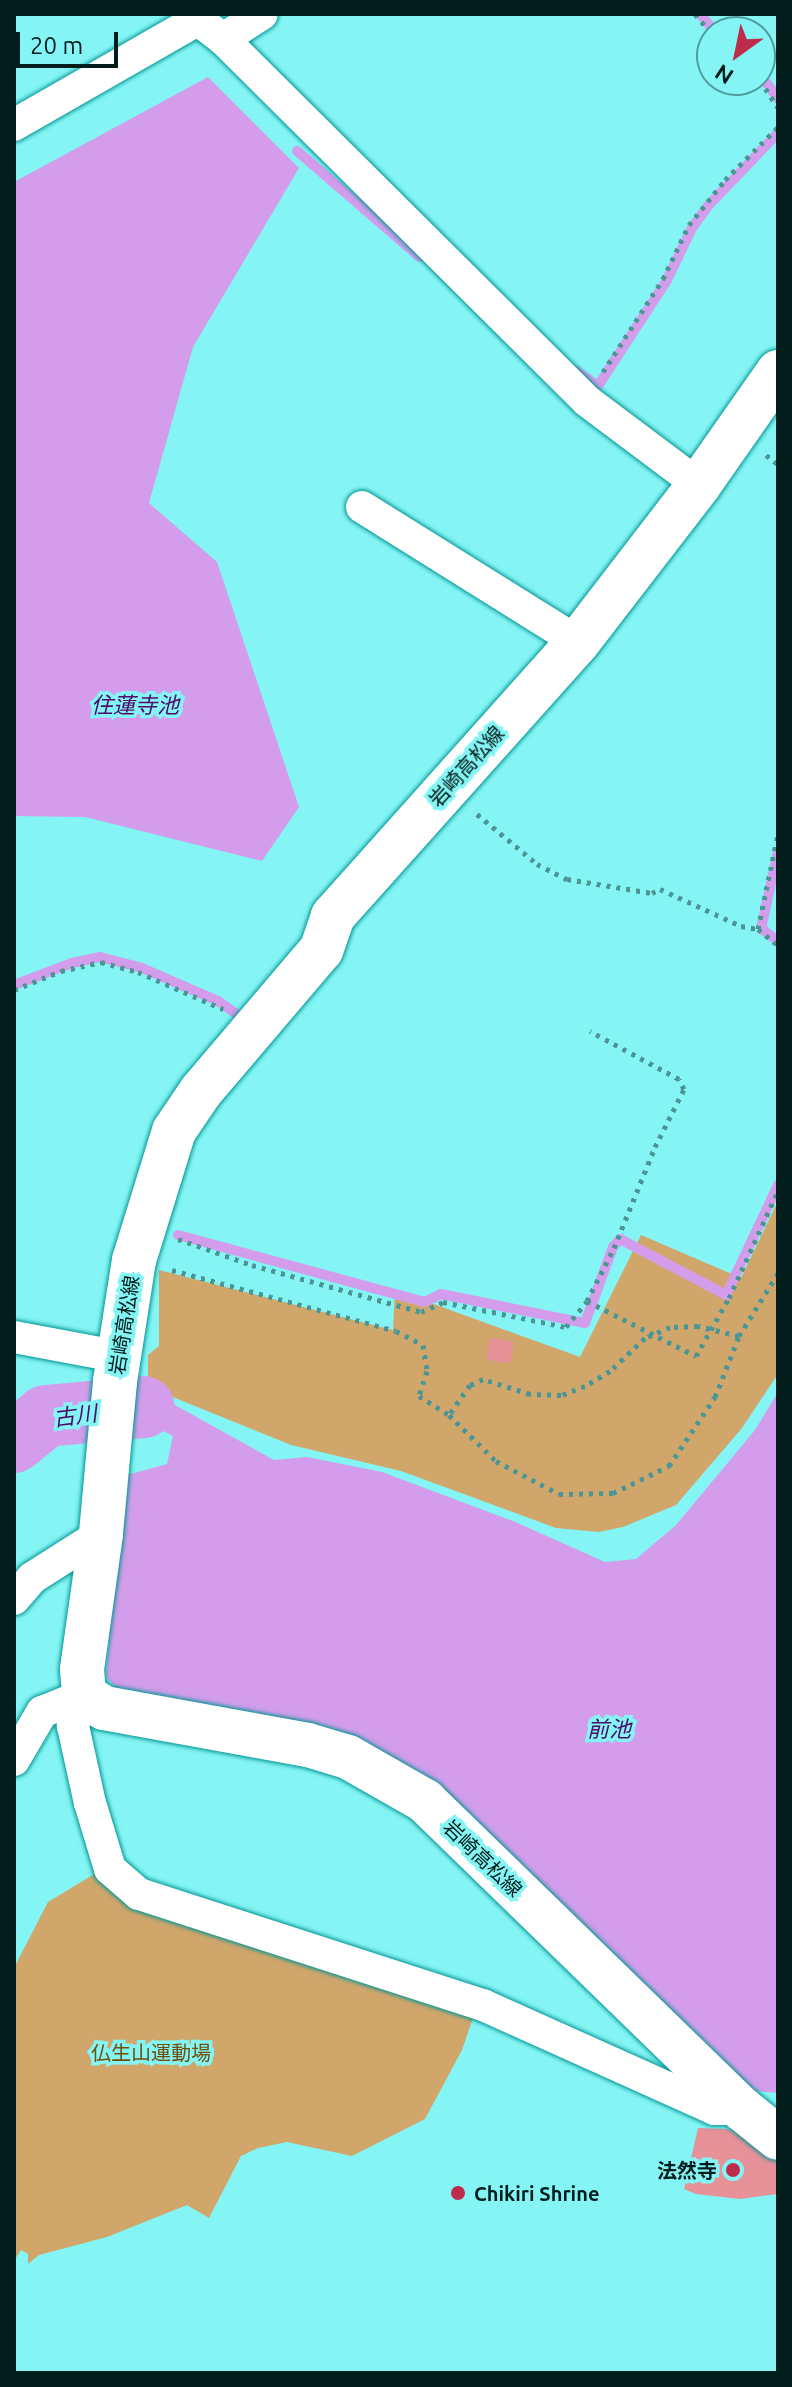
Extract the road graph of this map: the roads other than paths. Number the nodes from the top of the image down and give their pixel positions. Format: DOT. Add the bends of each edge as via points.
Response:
graph roads {
  1 [pos="262,14"];
  2 [pos="193,17"];
  3 [pos="223,39"];
  4 [pos="14,125"];
  5 [pos="778,372"];
  6 [pos="699,485"];
  7 [pos="362,507"];
  8 [pos="578,642"];
  9 [pos="14,1337"];
  10 [pos="118,1370"];
  11 [pos="101,1534"];
  12 [pos="14,1599"];
  13 [pos="84,1695"];
  14 [pos="14,1760"];
  15 [pos="760,2110"];
  16 [pos="778,2138"];
  1 -- 3 [label="street"];
  2 -- 3 [label="street"];
  2 -- 4 [label="street"];
  3 -- 6 [label="street" via="587,401"];
  5 -- 6 [label="main road, 岩崎高松線"];
  6 -- 8 [label="main road, 岩崎高松線"];
  7 -- 8 [label="street"];
  8 -- 10 [label="main road, 岩崎高松線" via="333,916 321,950 201,1091 174,1131 142,1226"];
  9 -- 10 [label="street"];
  10 -- 11 [label="main road, 岩崎高松線"];
  11 -- 12 [label="street" via="32,1578"];
  11 -- 13 [label="main road, 岩崎高松線" via="82,1670"];
  13 -- 14 [label="street" via="42,1712"];
  13 -- 15 [label="main road, 岩崎高松線" via="104,1708 308,1745 385,1776 425,1801"];
  13 -- 15 [label="street" via="73,1726 90,1803 110,1869 139,1894 483,2005 714,2109"];
  15 -- 16 [label="main road, 岩崎高松線"];
}
